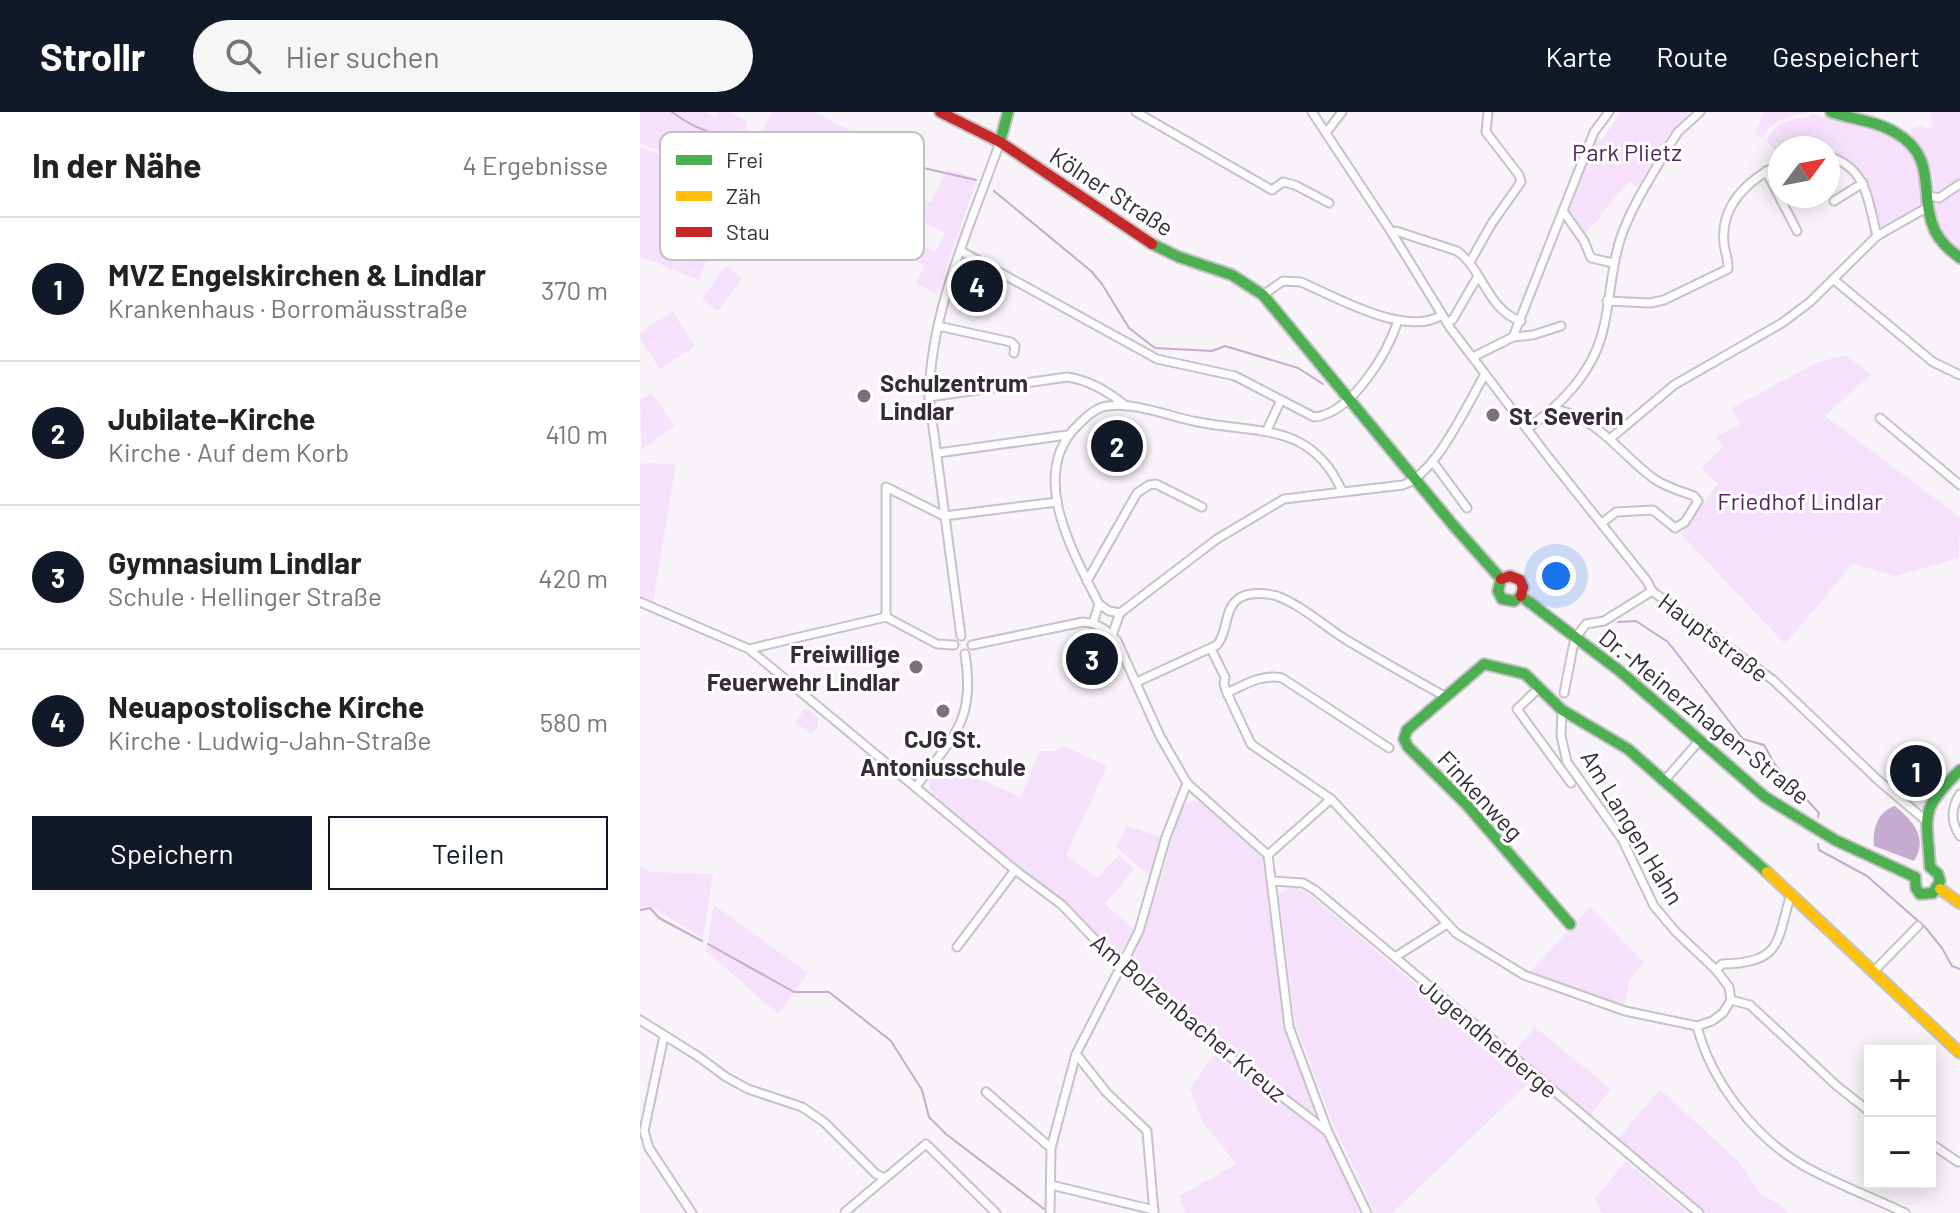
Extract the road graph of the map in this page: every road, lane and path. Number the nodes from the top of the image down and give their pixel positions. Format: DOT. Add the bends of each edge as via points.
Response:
graph roads {
  1 [pos="940,112"];
  2 [pos="1008,112"];
  3 [pos="1136,112"];
  4 [pos="1312,112"];
  5 [pos="1342,112"];
  6 [pos="1488,112"];
  7 [pos="1609,112"];
  8 [pos="1700,112"];
  9 [pos="1831,112"];
  10 [pos="1326,133"];
  11 [pos="1000,142"];
  12 [pos="1840,162"];
  13 [pos="1766,171"];
  14 [pos="1863,183"];
  15 [pos="1960,184"];
  16 [pos="1840,197"];
  17 [pos="1929,202"];
  18 [pos="1329,203"];
  19 [pos="1563,211"];
  20 [pos="1797,231"];
  21 [pos="1392,233"];
  22 [pos="1877,236"];
  23 [pos="961,251"];
  24 [pos="1960,258"];
  25 [pos="1470,262"];
  26 [pos="1613,263"];
  27 [pos="1478,276"];
  28 [pos="1833,279"];
  29 [pos="1263,295"];
  30 [pos="1607,301"];
  31 [pos="1442,315"];
  32 [pos="1398,321"];
  33 [pos="1521,321"];
  34 [pos="1447,323"];
  35 [pos="938,326"];
  36 [pos="1561,326"];
  37 [pos="1513,337"];
  38 [pos="1014,353"];
  39 [pos="1473,357"];
  40 [pos="1485,374"];
  41 [pos="1960,375"];
  42 [pos="929,397"];
  43 [pos="1350,399"];
  44 [pos="1281,400"];
  45 [pos="1564,401"];
  46 [pos="1126,406"];
  47 [pos="1554,409"];
  48 [pos="1569,413"];
  49 [pos="1880,418"];
  50 [pos="1527,429"];
  51 [pos="1267,430"];
  52 [pos="1067,435"];
  53 [pos="1611,438"];
  54 [pos="938,453"];
  55 [pos="1433,462"];
  56 [pos="1417,480"];
  57 [pos="1960,485"];
  58 [pos="1342,491"];
  59 [pos="1057,502"];
  60 [pos="1202,507"];
  61 [pos="1467,508"];
  62 [pos="944,516"];
  63 [pos="1602,523"];
  64 [pos="1501,579"];
  65 [pos="1087,581"];
  66 [pos="1652,591"];
  67 [pos="1521,596"];
  68 [pos="640,602"];
  69 [pos="1099,604"];
  70 [pos="1120,613"];
  71 [pos="886,617"];
  72 [pos="1093,623"];
  73 [pos="1112,635"];
  74 [pos="961,636"];
  75 [pos="1576,637"];
  76 [pos="954,645"];
  77 [pos="972,645"];
  78 [pos="749,649"];
  79 [pos="1211,649"];
  80 [pos="965,654"];
  81 [pos="1137,682"];
  82 [pos="1540,687"];
  83 [pos="1227,693"];
  84 [pos="1564,693"];
  85 [pos="1446,697"];
  86 [pos="1562,710"];
  87 [pos="1700,740"];
  88 [pos="1389,748"];
  89 [pos="1960,770"];
  90 [pos="1665,780"];
  91 [pos="1187,783"];
  92 [pos="1571,783"];
  93 [pos="916,787"];
  94 [pos="1960,794"];
  95 [pos="1331,799"];
  96 [pos="1925,820"];
  97 [pos="1960,836"];
  98 [pos="1268,855"];
  99 [pos="1930,867"];
  100 [pos="1015,870"];
  101 [pos="1915,877"];
  102 [pos="1272,881"];
  103 [pos="1940,889"];
  104 [pos="1791,894"];
  105 [pos="1960,903"];
  106 [pos="1447,924"];
  107 [pos="1570,924"];
  108 [pos="1918,926"];
  109 [pos="957,947"];
  110 [pos="1395,957"];
  111 [pos="1120,966"];
  112 [pos="1716,970"];
  113 [pos="1873,972"];
  114 [pos="1731,1000"];
  115 [pos="640,1020"];
  116 [pos="1697,1026"];
  117 [pos="664,1036"];
  118 [pos="1960,1053"];
  119 [pos="1076,1054"];
  120 [pos="986,1092"];
  121 [pos="1864,1107"];
  122 [pos="1328,1132"];
  123 [pos="1936,1147"];
  124 [pos="1051,1148"];
  125 [pos="1958,1162"];
  126 [pos="885,1178"];
  127 [pos="1051,1185"];
  128 [pos="846,1212"];
  129 [pos="1154,1212"];
  130 [pos="692,1213"];
  131 [pos="839,1213"];
  132 [pos="996,1213"];
  133 [pos="1050,1213"];
  134 [pos="1367,1213"];
  135 [pos="1699,1213"];
  136 [pos="1905,1213"];
  1 -- 11 [label="main road, Kölner Straße"];
  2 -- 11 [label="main road"];
  3 -- 18 [label="street" via="1272,190 1283,182"];
  4 -- 10 [label="street, Hauptstraße"];
  5 -- 10 [label="street"];
  6 -- 25 [label="street" via="1486,132 1521,182"];
  7 -- 19 [label="street" via="1594,132"];
  8 -- 26 [label="street" via="1670,144 1622,234"];
  9 -- 17 [label="main road" via="1896,133 1913,146 1923,162"];
  10 -- 21 [label="street, Hauptstraße"];
  11 -- 23 [label="street"];
  11 -- 29 [label="main road, Kölner Straße" via="1139,237 1232,275"];
  12 -- 14 [label="street"];
  13 -- 20 [label="street"];
  13 -- 30 [label="street" via="1733,201 1724,228 1730,268 1664,300"];
  14 -- 16 [label="street"];
  14 -- 22 [label="street"];
  15 -- 17 [label="street"];
  17 -- 22 [label="street"];
  17 -- 24 [label="main road" via="1930,222 1939,240"];
  19 -- 26 [label="street" via="1591,258"];
  19 -- 33 [label="street"];
  21 -- 25 [label="street" via="1457,251"];
  21 -- 31 [label="street, Hauptstraße"];
  22 -- 28 [label="street"];
  23 -- 35 [label="street"];
  23 -- 44 [label="street" via="1157,359 1235,376"];
  25 -- 27 [label="street"];
  26 -- 30 [label="street"];
  27 -- 33 [label="street" via="1509,317"];
  27 -- 34 [label="street"];
  28 -- 41 [label="street" via="1933,362"];
  28 -- 53 [label="street" via="1782,323 1677,379"];
  29 -- 32 [label="street" via="1283,281 1301,282"];
  29 -- 43 [label="main road, Dr.-Meinerzhagen-Straße"];
  30 -- 45 [label="street" via="1600,340"];
  31 -- 32 [label="street" via="1419,323"];
  31 -- 34 [label="street, Hauptstraße"];
  32 -- 43 [label="street"];
  33 -- 37 [label="street"];
  34 -- 39 [label="street, Hauptstraße"];
  35 -- 38 [label="street" via="1011,342"];
  35 -- 42 [label="street"];
  36 -- 37 [label="street"];
  37 -- 39 [label="street"];
  39 -- 40 [label="street, Hauptstraße"];
  40 -- 50 [label="street, Hauptstraße"];
  40 -- 55 [label="street"];
  42 -- 46 [label="street" via="1067,377"];
  42 -- 54 [label="street"];
  43 -- 44 [label="street" via="1323,417"];
  43 -- 56 [label="main road, Dr.-Meinerzhagen-Straße"];
  44 -- 51 [label="street"];
  45 -- 47 [label="street"];
  45 -- 48 [label="street"];
  46 -- 51 [label="street" via="1201,423"];
  46 -- 52 [label="street" via="1097,410"];
  47 -- 48 [label="street"];
  47 -- 50 [label="street"];
  48 -- 53 [label="street"];
  49 -- 57 [label="street"];
  50 -- 63 [label="street, Hauptstraße"];
  51 -- 58 [label="street" via="1324,459"];
  52 -- 54 [label="street"];
  52 -- 59 [label="street" via="1055,463"];
  53 -- 63 [label="street" via="1655,480 1698,501 1680,526 1671,527 1653,510 1616,512"];
  54 -- 62 [label="street"];
  55 -- 56 [label="street"];
  55 -- 61 [label="street"];
  56 -- 58 [label="street"];
  56 -- 64 [label="main road, Dr.-Meinerzhagen-Straße"];
  58 -- 70 [label="street" via="1284,499 1217,539"];
  59 -- 62 [label="street"];
  59 -- 65 [label="street"];
  60 -- 65 [label="street" via="1156,484 1143,488"];
  62 -- 71 [label="street" via="886,487"];
  62 -- 74 [label="street"];
  63 -- 66 [label="street, Hauptstraße"];
  64 -- 67 [label="main road, Dr.-Meinerzhagen-Straße" via="1520,580"];
  64 -- 67 [label="main road, Dr.-Meinerzhagen-Straße" via="1502,599"];
  65 -- 69 [label="street"];
  66 -- 75 [label="street" via="1604,621 1586,624"];
  66 -- 96 [label="street, Hauptstraße" via="1773,680"];
  67 -- 75 [label="main road, Dr.-Meinerzhagen-Straße"];
  68 -- 78 [label="street, Am Bolzenbacher Kreuz"];
  69 -- 70 [label="street"];
  69 -- 72 [label="street"];
  70 -- 73 [label="street"];
  71 -- 76 [label="street" via="937,644"];
  71 -- 78 [label="street"];
  72 -- 73 [label="street"];
  72 -- 77 [label="street"];
  73 -- 81 [label="street"];
  74 -- 76 [label="street"];
  74 -- 77 [label="street"];
  75 -- 84 [label="street"];
  75 -- 87 [label="main road, Dr.-Meinerzhagen-Straße"];
  76 -- 80 [label="street"];
  77 -- 80 [label="street"];
  78 -- 93 [label="street, Am Bolzenbacher Kreuz"];
  79 -- 81 [label="street"];
  79 -- 83 [label="street"];
  79 -- 85 [label="street" via="1223,638 1233,604 1264,593 1287,601"];
  80 -- 93 [label="street" via="967,709"];
  81 -- 91 [label="street"];
  82 -- 85 [label="main road" via="1525,674 1484,664"];
  82 -- 86 [label="main road"];
  82 -- 92 [label="street" via="1517,709"];
  83 -- 88 [label="street" via="1257,678 1282,678"];
  83 -- 95 [label="street" via="1251,744"];
  85 -- 107 [label="main road, Finkenweg" via="1407,730 1408,747 1466,804"];
  86 -- 90 [label="main road, Am Langen Hahn" via="1628,749"];
  86 -- 112 [label="street, Am Langen Hahn" via="1567,762 1622,839 1662,916"];
  87 -- 90 [label="street"];
  87 -- 101 [label="main road, Dr.-Meinerzhagen-Straße" via="1790,815"];
  89 -- 96 [label="main road" via="1936,795"];
  90 -- 104 [label="main road, Am Langen Hahn"];
  91 -- 98 [label="street"];
  91 -- 111 [label="street" via="1139,931"];
  93 -- 100 [label="street, Am Bolzenbacher Kreuz"];
  94 -- 97 [label="street" via="1953,809"];
  95 -- 98 [label="street"];
  95 -- 106 [label="street"];
  96 -- 99 [label="main road"];
  98 -- 102 [label="street"];
  99 -- 101 [label="main road"];
  99 -- 103 [label="main road" via="1942,878"];
  100 -- 109 [label="street"];
  100 -- 111 [label="street, Am Bolzenbacher Kreuz" via="1062,905"];
  101 -- 103 [label="main road" via="1922,894"];
  102 -- 110 [label="street, Jugendherberge" via="1303,883"];
  102 -- 122 [label="street" via="1289,1027"];
  103 -- 105 [label="main road"];
  104 -- 112 [label="street" via="1771,951 1748,964 1722,964"];
  104 -- 113 [label="main road, Am Langen Hahn"];
  106 -- 110 [label="street"];
  106 -- 116 [label="street" via="1524,975 1637,1014"];
  108 -- 113 [label="street"];
  110 -- 135 [label="street, Jugendherberge"];
  111 -- 119 [label="street"];
  111 -- 122 [label="street, Am Bolzenbacher Kreuz"];
  112 -- 114 [label="street, Am Langen Hahn" via="1729,987"];
  113 -- 118 [label="main road, Am Langen Hahn"];
  114 -- 116 [label="street" via="1723,1013"];
  114 -- 121 [label="street" via="1750,1005"];
  115 -- 117 [label="street"];
  116 -- 136 [label="street" via="1727,1092 1770,1141 1806,1167"];
  117 -- 126 [label="street" via="748,1089 802,1107"];
  117 -- 130 [label="street" via="644,1131 649,1148"];
  119 -- 124 [label="street"];
  119 -- 129 [label="street" via="1147,1131"];
  120 -- 124 [label="street"];
  122 -- 134 [label="street"];
  123 -- 125 [label="street"];
  124 -- 127 [label="street"];
  126 -- 128 [label="street"];
  126 -- 132 [label="street" via="926,1144"];
  127 -- 129 [label="street"];
  127 -- 133 [label="street"];
  128 -- 131 [label="street"];
}
